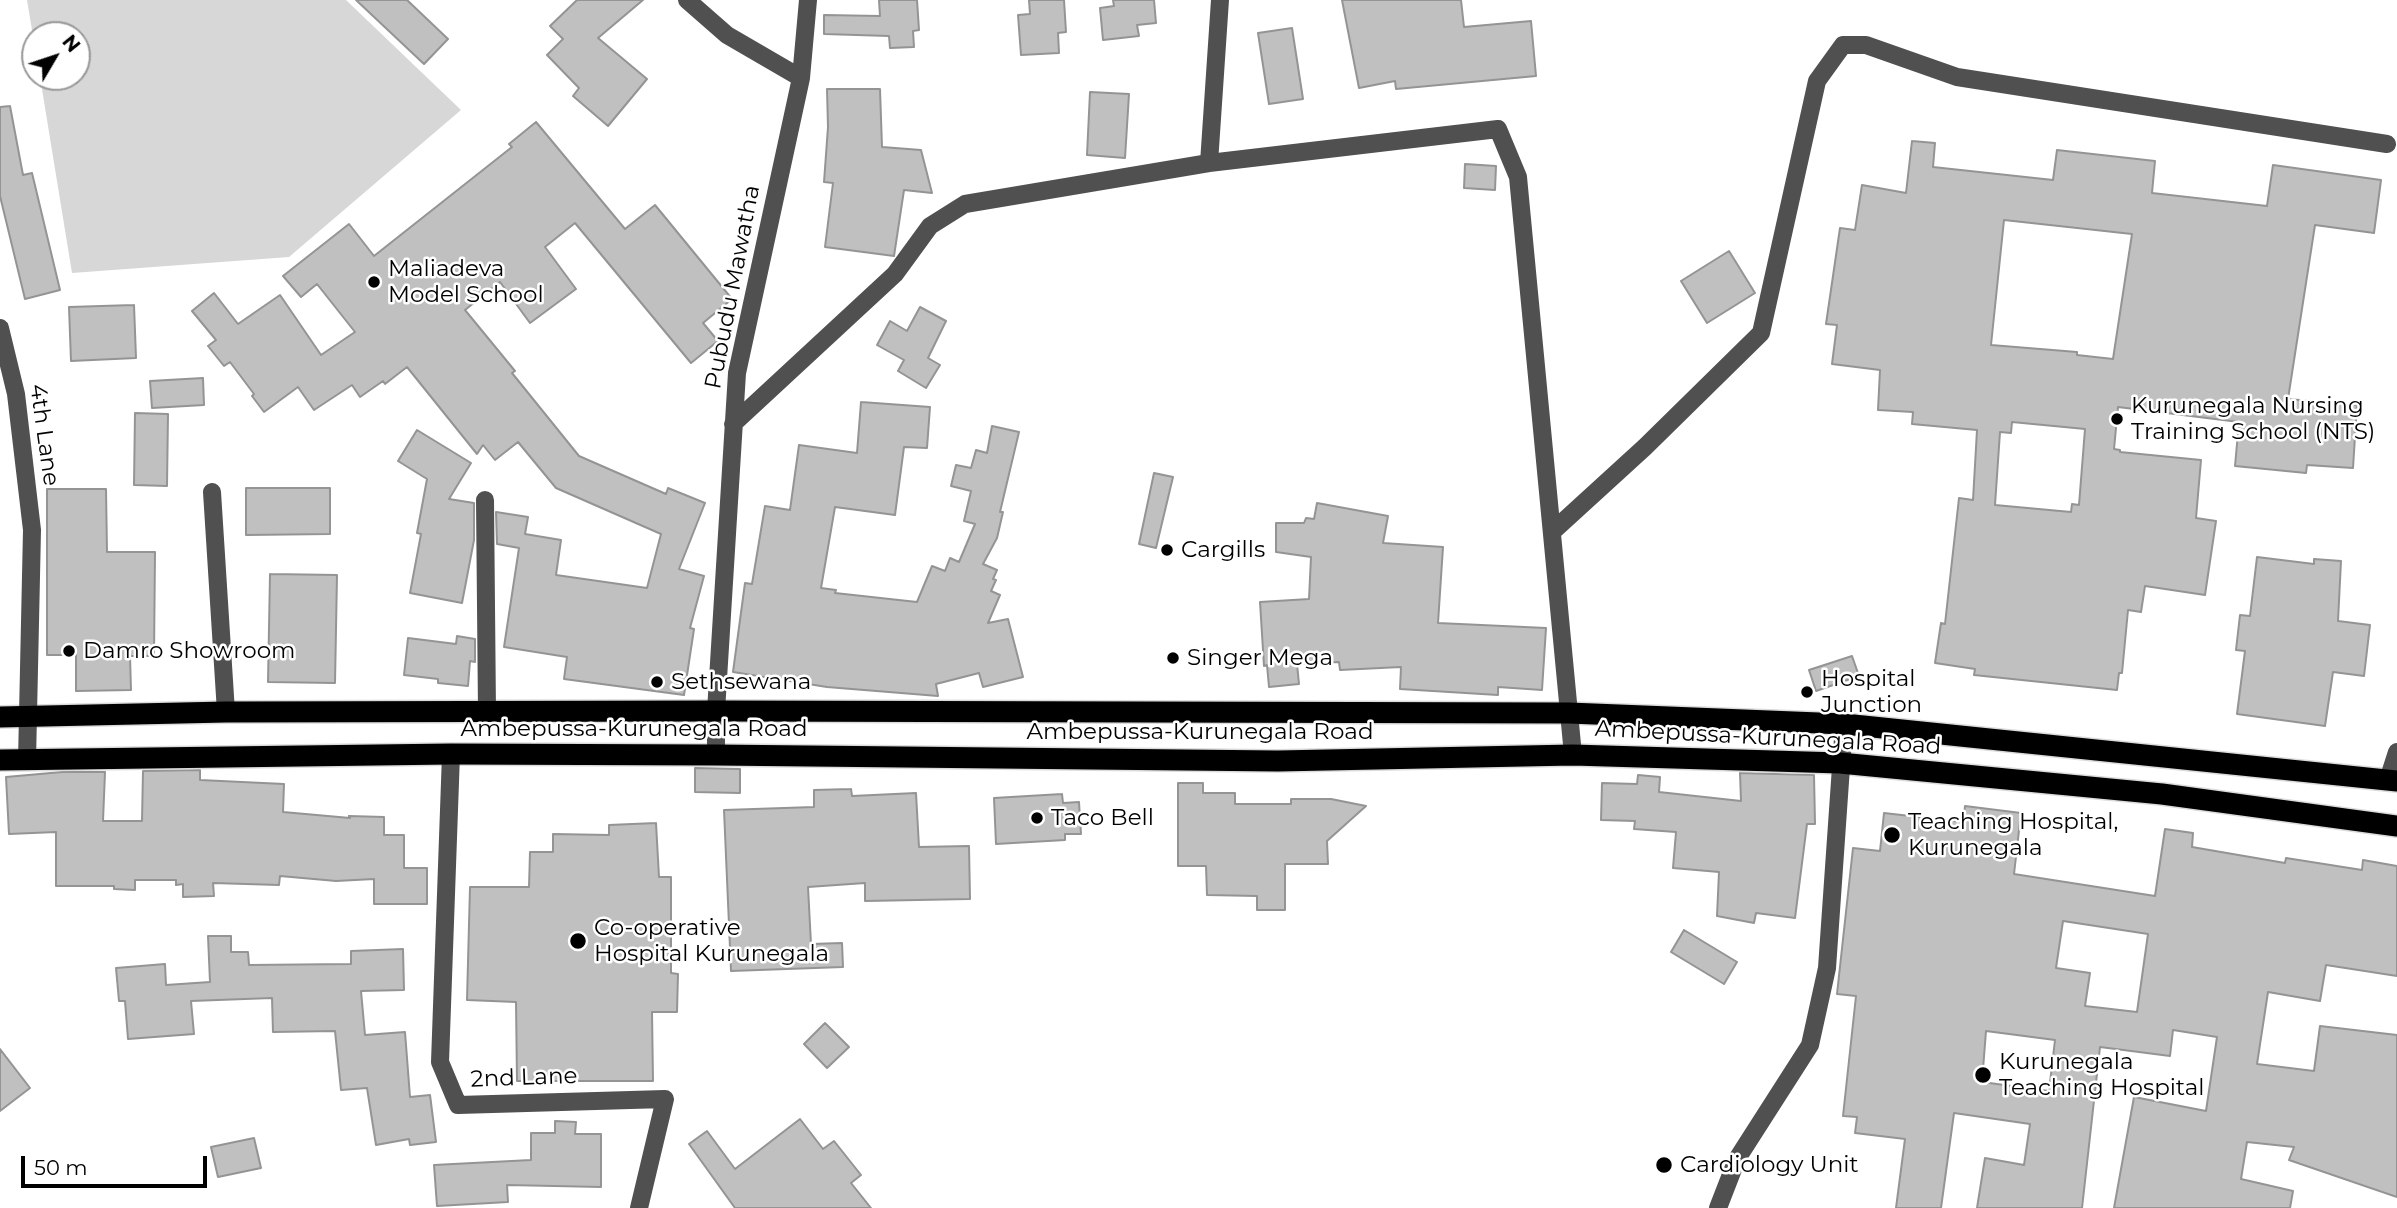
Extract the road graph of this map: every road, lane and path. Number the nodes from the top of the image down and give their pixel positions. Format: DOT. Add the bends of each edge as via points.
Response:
graph roads {
  1 [pos="687,0"];
  2 [pos="808,0"];
  3 [pos="1220,0"];
  4 [pos="801,78"];
  5 [pos="2387,145"];
  6 [pos="1209,163"];
  7 [pos="0,328"];
  8 [pos="733,424"];
  9 [pos="212,492"];
  10 [pos="485,500"];
  11 [pos="1553,531"];
  12 [pos="716,711"];
  13 [pos="226,712"];
  14 [pos="487,712"];
  15 [pos="1569,713"];
  16 [pos="0,717"];
  17 [pos="27,718"];
  18 [pos="1844,724"];
  19 [pos="2397,752"];
  20 [pos="451,754"];
  21 [pos="716,755"];
  22 [pos="1573,755"];
  23 [pos="0,760"];
  24 [pos="27,761"];
  25 [pos="1840,763"];
  26 [pos="2393,781"];
  27 [pos="2397,826"];
  28 [pos="639,1208"];
  29 [pos="1718,1208"];
  1 -- 4 [label="street" via="727,35"];
  2 -- 4 [label="street, Pubudu Mawatha"];
  3 -- 6 [label="street"];
  4 -- 8 [label="street, Pubudu Mawatha" via="737,373"];
  5 -- 11 [label="street" via="1957,77 1866,45 1843,45 1817,81 1761,333"];
  6 -- 8 [label="street" via="965,204 930,226 895,274"];
  6 -- 11 [label="street" via="1498,129 1518,177"];
  7 -- 17 [label="street, 4th Lane" via="16,394 32,530"];
  8 -- 12 [label="street, Pubudu Mawatha"];
  9 -- 13 [label="street"];
  10 -- 14 [label="street"];
  11 -- 15 [label="street"];
  12 -- 14 [label="highway, Ambepussa-Kurunegala Road"];
  12 -- 15 [label="highway, Ambepussa-Kurunegala Road"];
  12 -- 21 [label="street, Pubudu Mawatha"];
  13 -- 14 [label="highway, Ambepussa-Kurunegala Road"];
  13 -- 17 [label="highway, Ambepussa-Kurunegala Road"];
  15 -- 18 [label="highway, Ambepussa-Kurunegala Road"];
  15 -- 22 [label="street"];
  16 -- 17 [label="highway, Ambepussa-Kurunegala Road"];
  17 -- 24 [label="street, 4th Lane"];
  18 -- 25 [label="street"];
  18 -- 26 [label="highway, Ambepussa-Kurunegala Road"];
  19 -- 26 [label="street"];
  20 -- 21 [label="highway, Ambepussa-Kurunegala Road"];
  20 -- 24 [label="highway, Ambepussa-Kurunegala Road"];
  20 -- 28 [label="street, 2nd Lane" via="440,1062 458,1105 665,1099"];
  21 -- 22 [label="highway, Ambepussa-Kurunegala Road" via="1265,761"];
  22 -- 25 [label="highway, Ambepussa-Kurunegala Road"];
  23 -- 24 [label="highway, Ambepussa-Kurunegala Road"];
  25 -- 27 [label="highway, Ambepussa-Kurunegala Road" via="2162,794"];
  25 -- 29 [label="street" via="1827,968 1810,1045 1737,1159"];
}
